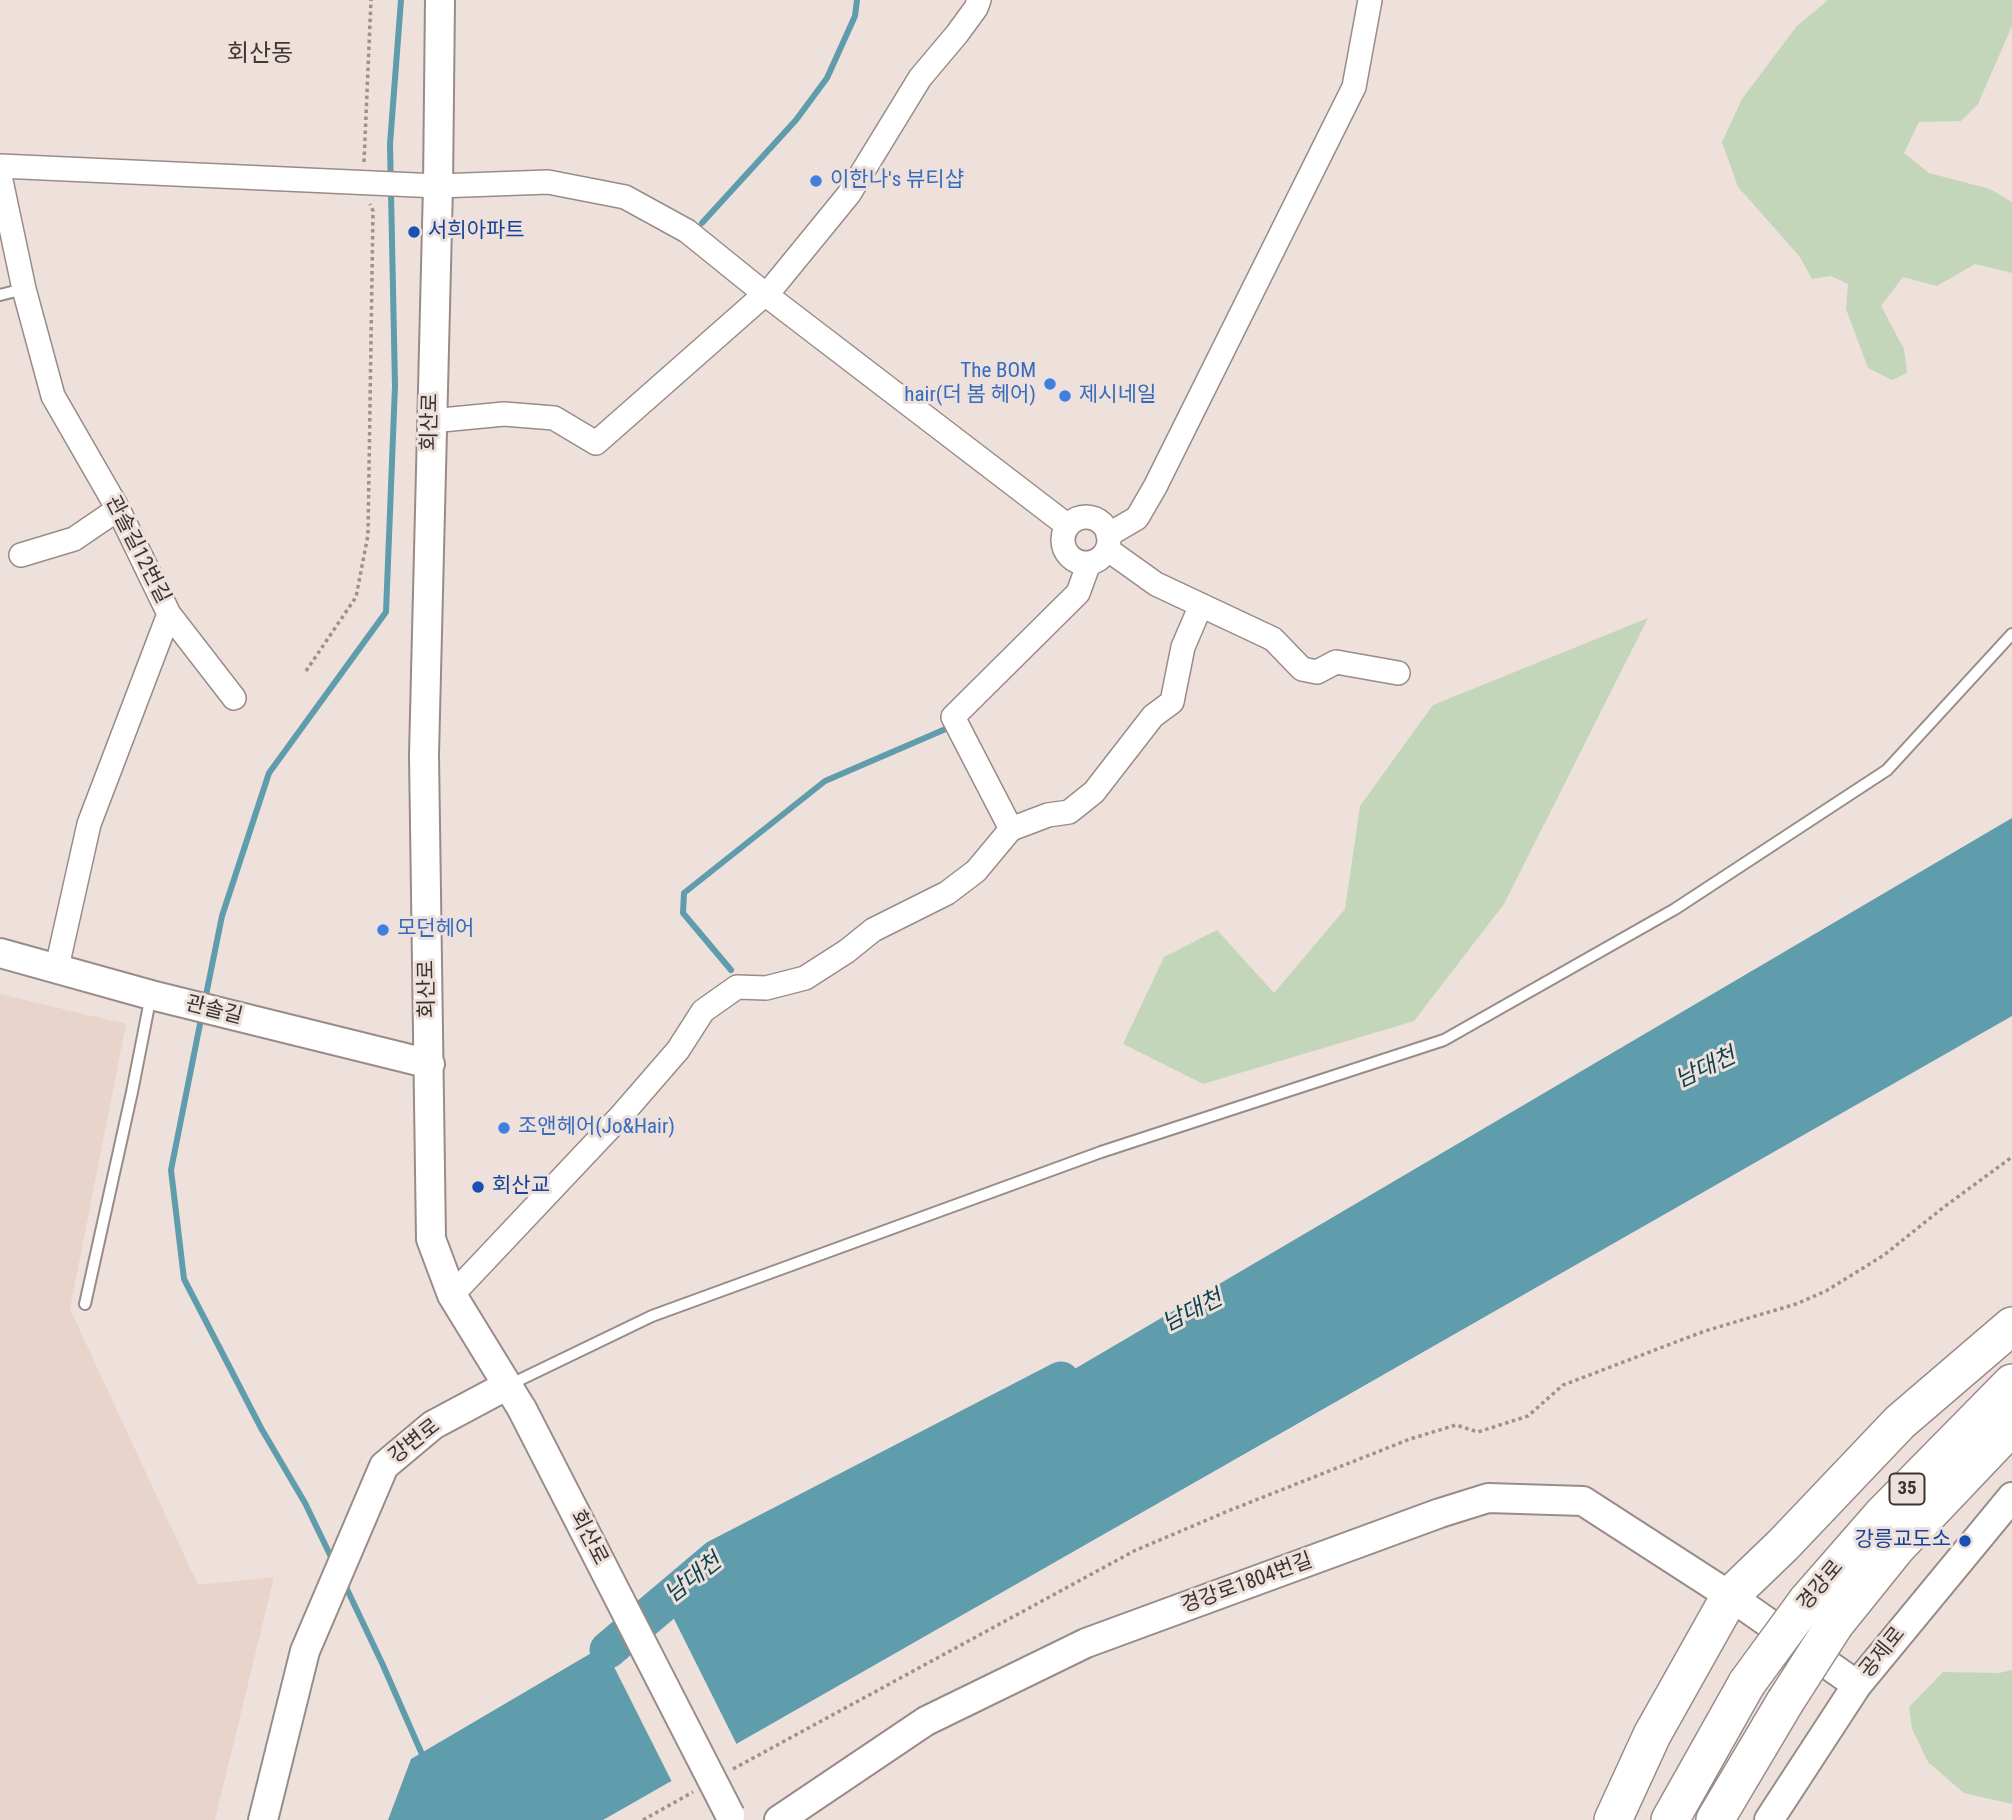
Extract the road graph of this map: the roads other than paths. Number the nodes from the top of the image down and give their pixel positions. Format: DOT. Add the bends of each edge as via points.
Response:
graph roads {
  1 [pos="440,0"];
  2 [pos="979,0"];
  3 [pos="1370,0"];
  4 [pos="0,166"];
  5 [pos="0,176"];
  6 [pos="438,186"];
  7 [pos="5,228"];
  8 [pos="24,289"];
  9 [pos="765,294"];
  10 [pos="0,295"];
  11 [pos="431,421"];
  12 [pos="118,509"];
  13 [pos="1068,526"];
  14 [pos="1102,549"];
  15 [pos="21,555"];
  16 [pos="1200,605"];
  17 [pos="169,614"];
  18 [pos="2012,634"];
  19 [pos="1398,673"];
  20 [pos="234,698"];
  21 [pos="1011,829"];
  22 [pos="0,953"];
  23 [pos="57,967"];
  24 [pos="150,995"];
  25 [pos="430,1065"];
  26 [pos="452,1295"];
  27 [pos="85,1304"];
  28 [pos="2012,1326"];
  29 [pos="2012,1382"];
  30 [pos="514,1398"];
  31 [pos="2012,1426"];
  32 [pos="2012,1497"];
  33 [pos="1730,1596"];
  34 [pos="1857,1685"];
  35 [pos="731,1817"];
  36 [pos="262,1820"];
  37 [pos="779,1820"];
  38 [pos="1612,1820"];
  39 [pos="1670,1820"];
  40 [pos="1715,1820"];
  41 [pos="1769,1820"];
  1 -- 6 [label="street, 회산로"];
  2 -- 9 [label="street" via="920,78 849,194"];
  3 -- 14 [label="street" via="1354,87 1314,169 1155,487 1137,518"];
  4 -- 6 [label="street"];
  5 -- 7 [label="street, 관솔길12번길"];
  6 -- 9 [label="street" via="548,182 625,197 687,231"];
  6 -- 11 [label="street, 회산로"];
  7 -- 8 [label="street, 관솔길12번길"];
  8 -- 10 [label="lane"];
  8 -- 12 [label="street, 관솔길12번길" via="53,396"];
  9 -- 11 [label="street" via="596,443 554,418 504,414"];
  9 -- 13 [label="street"];
  11 -- 25 [label="street, 회산로" via="424,755"];
  12 -- 15 [label="street" via="74,539"];
  12 -- 17 [label="street, 관솔길12번길"];
  13 -- 14 [label="street" via="1087,517 1101,523"];
  13 -- 14 [label="street" via="1063,540 1074,560"];
  14 -- 16 [label="street" via="1156,584"];
  14 -- 21 [label="street" via="1078,593 953,717"];
  16 -- 19 [label="street" via="1273,639 1302,669 1317,672 1336,662"];
  16 -- 21 [label="street" via="1182,647 1172,702 1153,716 1094,792 1069,812"];
  17 -- 20 [label="street"];
  17 -- 23 [label="street, 관솔길12번길" via="89,824"];
  18 -- 30 [label="lane" via="1887,770 1675,909 1444,1040 1101,1152 652,1316"];
  21 -- 26 [label="street" via="976,872 947,893 873,930 805,978 766,988 737,987 703,1011 678,1050 620,1118"];
  22 -- 23 [label="street, 관솔길"];
  23 -- 24 [label="street, 관솔길"];
  24 -- 25 [label="street, 관솔길"];
  24 -- 27 [label="lane"];
  25 -- 26 [label="street, 회산로" via="431,1239"];
  26 -- 30 [label="street, 회산로"];
  28 -- 33 [label="highway" via="1900,1422"];
  29 -- 39 [label="highway, 경강로 / 35, bridge" via="1883,1514 1807,1601 1747,1683"];
  30 -- 35 [label="street, 회산로, bridge"];
  30 -- 36 [label="street, 강변로" via="433,1425 384,1466 305,1651"];
  31 -- 40 [label="highway, 경강로, bridge" via="1898,1546 1835,1624"];
  32 -- 34 [label="street, 공제로"];
  33 -- 34 [label="street, 경강로1804번길"];
  33 -- 37 [label="street, 경강로1804번길" via="1583,1501 1488,1498 1086,1643 926,1721"];
  33 -- 38 [label="highway" via="1652,1735"];
  34 -- 41 [label="street, 공제로"];
}
